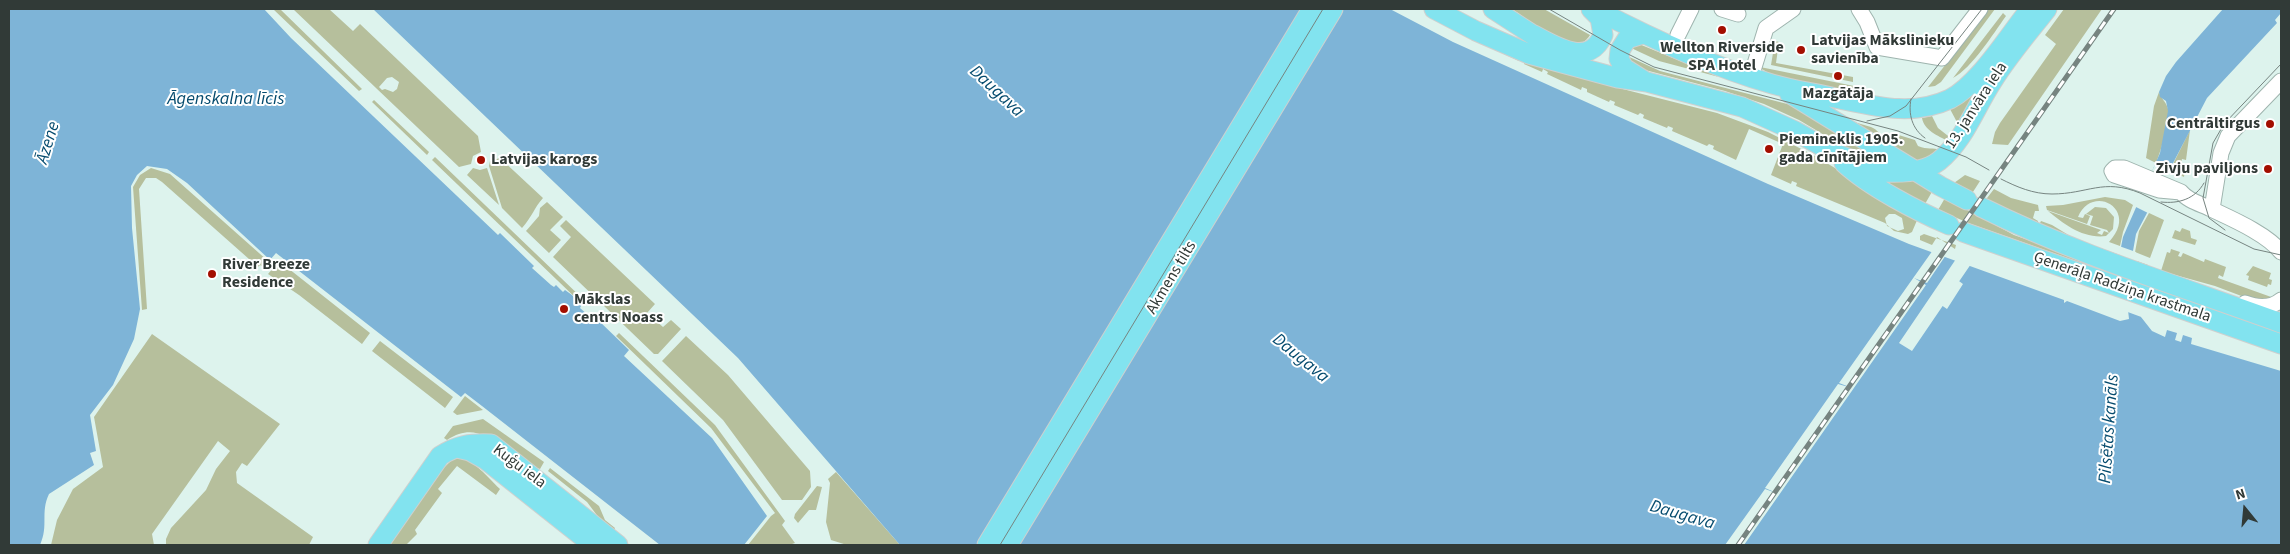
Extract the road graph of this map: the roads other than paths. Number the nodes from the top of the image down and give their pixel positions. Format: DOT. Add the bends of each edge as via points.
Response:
graph roads {
  1 [pos="1312,9"];
  2 [pos="1334,9"];
  3 [pos="1434,9"];
  4 [pos="1493,9"];
  5 [pos="1593,9"];
  6 [pos="1691,9"];
  7 [pos="1793,9"];
  8 [pos="1859,9"];
  9 [pos="1980,9"];
  10 [pos="2030,9"];
  11 [pos="2047,9"];
  12 [pos="1643,34"];
  13 [pos="1534,35"];
  14 [pos="1678,35"];
  15 [pos="1584,70"];
  16 [pos="1751,77"];
  17 [pos="2281,81"];
  18 [pos="1647,82"];
  19 [pos="1774,85"];
  20 [pos="1832,152"];
  21 [pos="1915,170"];
  22 [pos="2116,171"];
  23 [pos="2212,209"];
  24 [pos="2278,245"];
  25 [pos="2204,295"];
  26 [pos="2281,300"];
  27 [pos="2281,323"];
  28 [pos="2281,344"];
  29 [pos="538,491"];
  30 [pos="378,545"];
  31 [pos="593,545"];
  32 [pos="618,545"];
  33 [pos="987,545"];
  34 [pos="1008,545"];
  1 -- 33 [label="main road, Akmens tilts"];
  2 -- 34 [label="main road, Akmens tilts"];
  3 -- 15 [label="main road" via="1529,54"];
  4 -- 13 [label="main road"];
  5 -- 12 [label="main road"];
  5 -- 13 [label="main road" via="1600,18 1603,35 1589,51 1568,53"];
  6 -- 14 [label="street"];
  7 -- 16 [label="street" via="1766,28"];
  8 -- 9 [label="street" via="1877,47 1942,58"];
  10 -- 19 [label="main road, 13. janvāra iela" via="1977,76 1957,94 1925,108 1891,109"];
  11 -- 21 [label="main road, 13. janvāra iela" via="2002,66 1953,147 1937,162"];
  12 -- 16 [label="main road"];
  12 -- 18 [label="main road" via="1627,39 1619,58 1624,68"];
  13 -- 15 [label="main road"];
  15 -- 18 [label="main road"];
  16 -- 19 [label="main road"];
  17 -- 23 [label="street" via="2228,136 2221,152"];
  18 -- 20 [label="main road" via="1742,107"];
  19 -- 21 [label="main road, Ģenerāļa Radziņa krastmala"];
  20 -- 21 [label="main road, 13. janvāra iela" via="1884,172"];
  20 -- 28 [label="main road, Ģenerāļa Radziņa krastmala" via="1870,182 1956,229"];
  21 -- 25 [label="main road, Ģenerāļa Radziņa krastmala" via="2028,230"];
  22 -- 23 [label="street" via="2133,171 2146,181 2180,192"];
  23 -- 24 [label="street"];
  25 -- 26 [label="street" via="2228,297 2257,307"];
  25 -- 27 [label="main road, Ģenerāļa Radziņa krastmala"];
  29 -- 30 [label="main road, Kuģu iela" via="491,444 470,443 453,447 440,456"];
  29 -- 31 [label="main road, Kuģu iela"];
  29 -- 32 [label="main road, Kuģu iela"];
}
